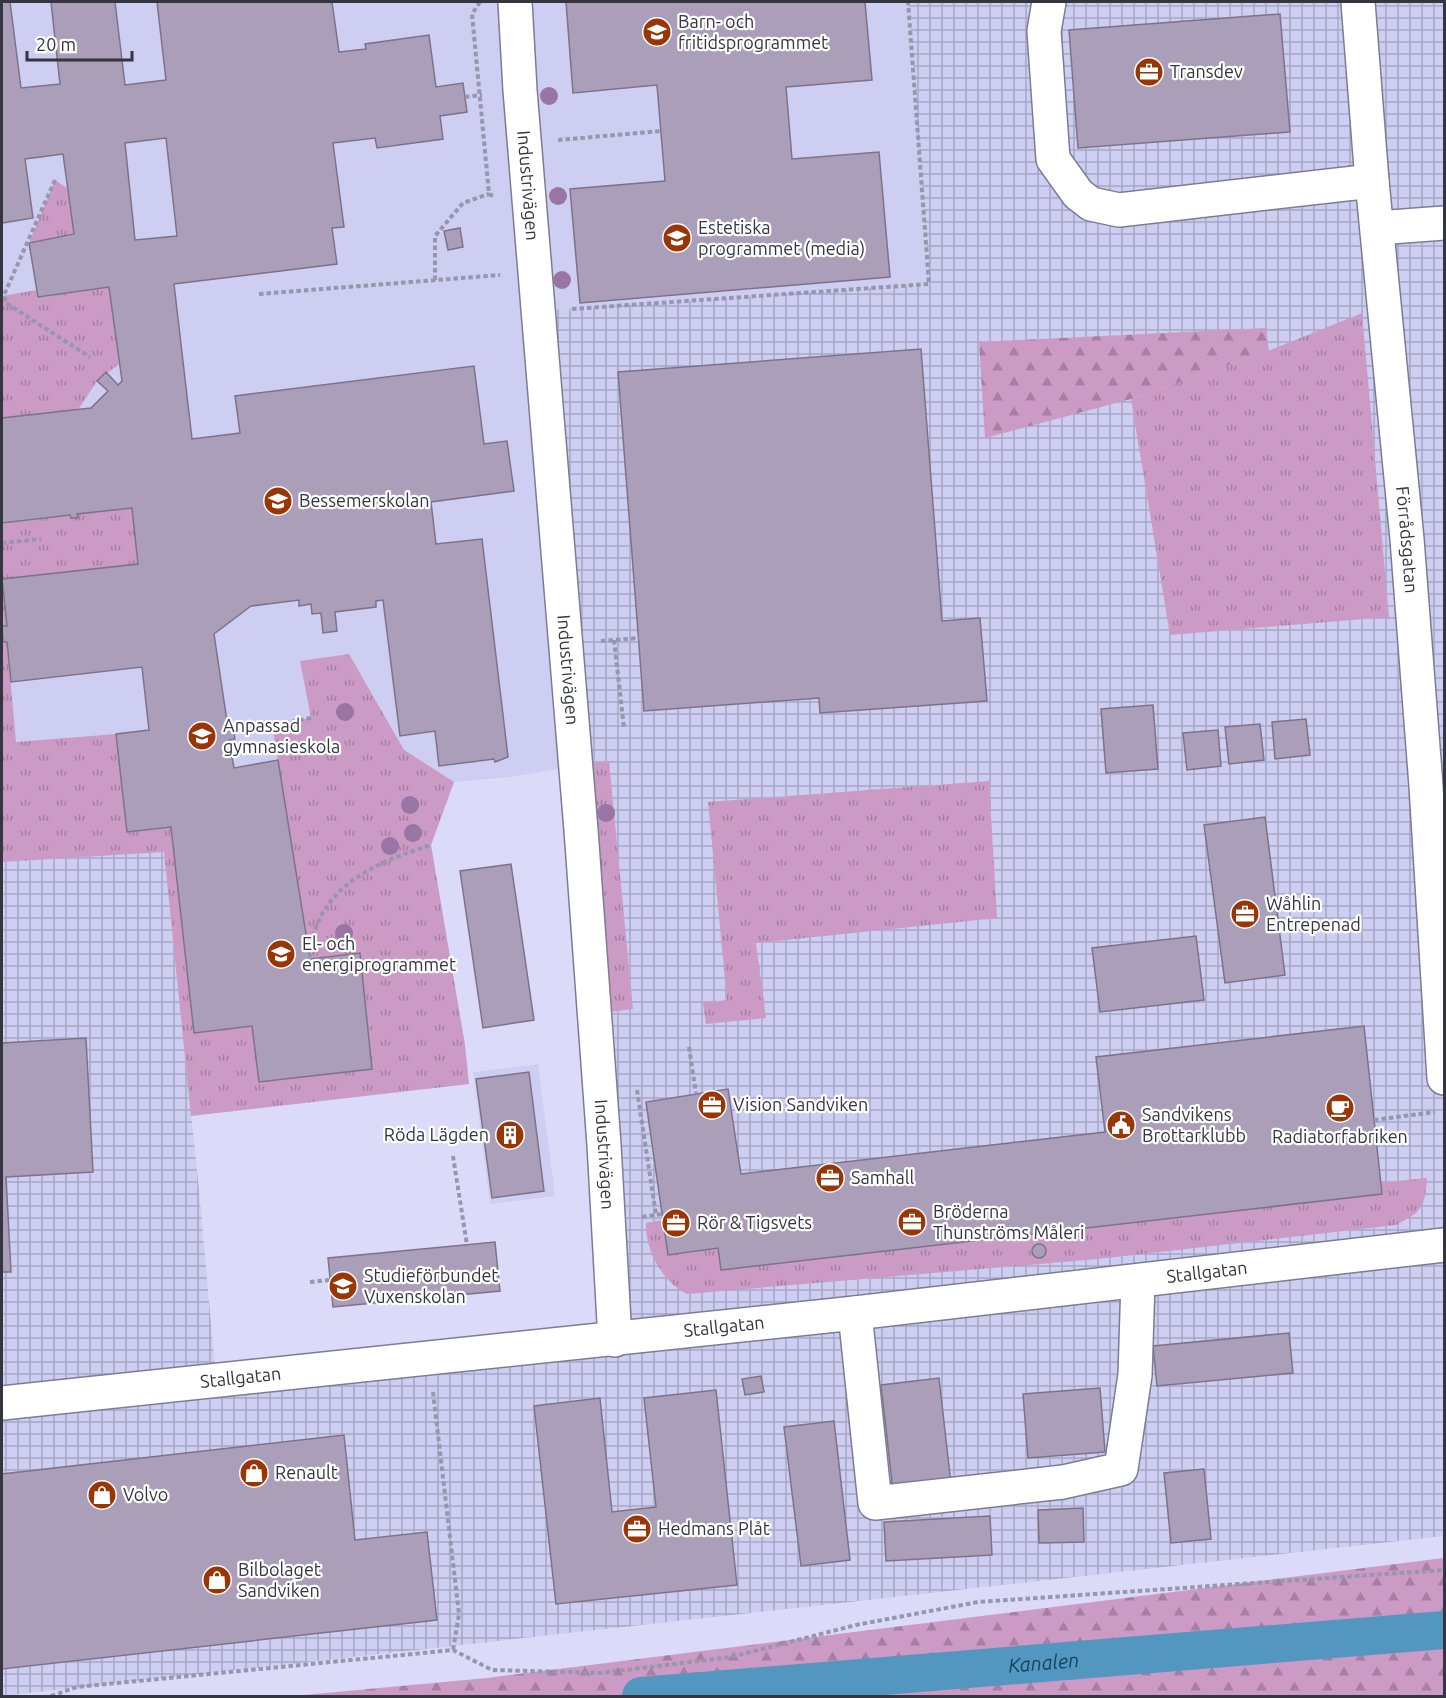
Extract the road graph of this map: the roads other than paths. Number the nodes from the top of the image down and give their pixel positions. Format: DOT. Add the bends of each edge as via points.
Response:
graph roads {
  1 [pos="515,2"];
  2 [pos="1049,2"];
  3 [pos="1358,2"];
  4 [pos="1372,181"];
  5 [pos="1444,223"];
  6 [pos="1377,228"];
  7 [pos="1444,1078"];
  8 [pos="1444,1245"];
  9 [pos="1138,1281"];
  10 [pos="855,1313"];
  11 [pos="615,1340"];
  12 [pos="2,1403"];
  1 -- 11 [label="street, Industrivägen" via="581,830"];
  2 -- 4 [label="street" via="1044,31 1053,159 1078,194 1091,204 1119,210"];
  3 -- 4 [label="street, Förrådsgatan"];
  4 -- 6 [label="street, Förrådsgatan"];
  5 -- 6 [label="street"];
  6 -- 7 [label="street, Förrådsgatan" via="1409,562"];
  8 -- 9 [label="street, Stallgatan"];
  9 -- 10 [label="street, Stallgatan"];
  9 -- 10 [label="street" via="1135,1375 1121,1469 1063,1482 948,1496 875,1503"];
  10 -- 11 [label="street, Stallgatan"];
  11 -- 12 [label="street, Stallgatan"];
}
